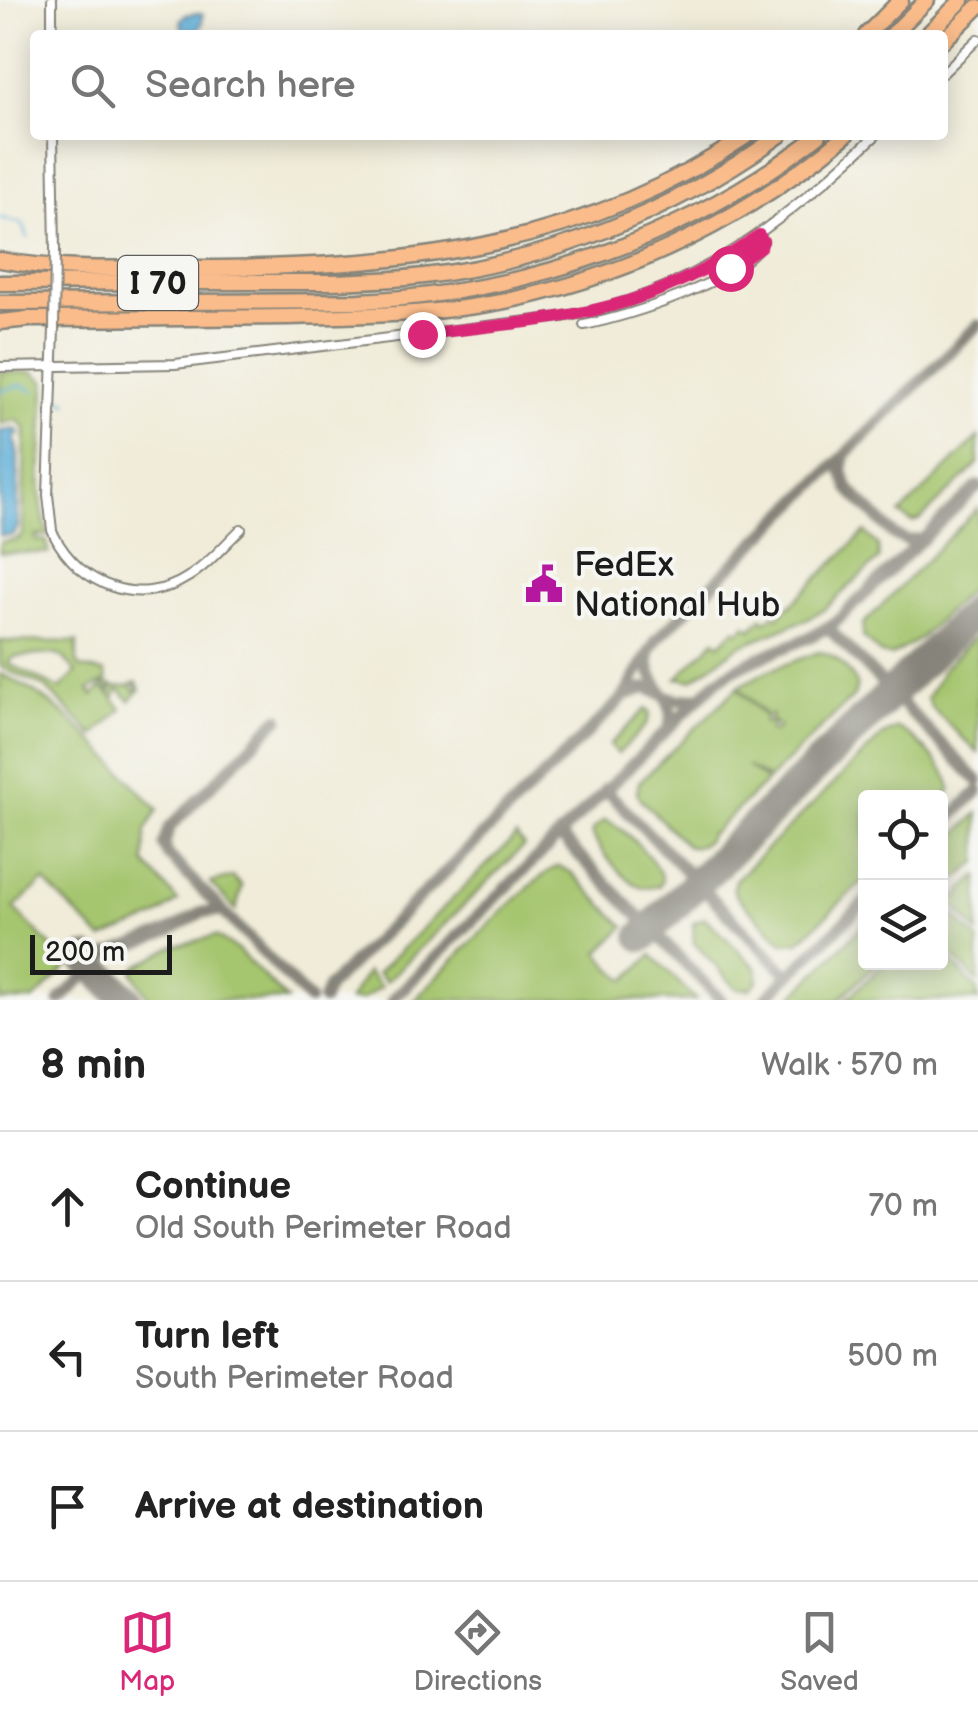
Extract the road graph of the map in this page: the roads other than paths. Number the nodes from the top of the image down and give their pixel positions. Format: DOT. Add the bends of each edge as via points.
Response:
graph roads {
  1 [pos="52,0"];
  2 [pos="902,0"];
  3 [pos="927,0"];
  4 [pos="962,0"];
  5 [pos="978,7"];
  6 [pos="52,30"];
  7 [pos="871,30"];
  8 [pos="897,30"];
  9 [pos="931,30"];
  10 [pos="948,36"];
  11 [pos="978,39"];
  12 [pos="948,68"];
  13 [pos="53,140"];
  14 [pos="740,140"];
  15 [pos="772,140"];
  16 [pos="812,140"];
  17 [pos="839,140"];
  18 [pos="870,140"];
  19 [pos="759,235"];
  20 [pos="0,260"];
  21 [pos="0,284"];
  22 [pos="0,303"];
  23 [pos="0,322"];
  24 [pos="584,326"];
  25 [pos="53,366"];
  26 [pos="0,368"];
  27 [pos="241,529"];
  1 -- 6 [label="street"];
  2 -- 7 [label="highway"];
  3 -- 8 [label="highway"];
  4 -- 9 [label="highway"];
  5 -- 10 [label="highway"];
  11 -- 12 [label="street"];
  13 -- 25 [label="street, bridge"];
  14 -- 20 [label="highway" via="604,210 455,252 281,268 63,268"];
  15 -- 21 [label="highway, I 70" via="625,222 464,270 354,282"];
  16 -- 22 [label="highway, I 70" via="676,224 580,262 486,287 359,301"];
  17 -- 23 [label="highway" via="702,232 600,275 513,299 392,315"];
  18 -- 19 [label="street"];
  19 -- 24 [label="street" via="763,241 752,254 689,292"];
  19 -- 25 [label="street" via="677,284 585,314 175,364"];
  25 -- 26 [label="street"];
  25 -- 27 [label="street" via="53,533 91,578 146,592 184,580"];
}
